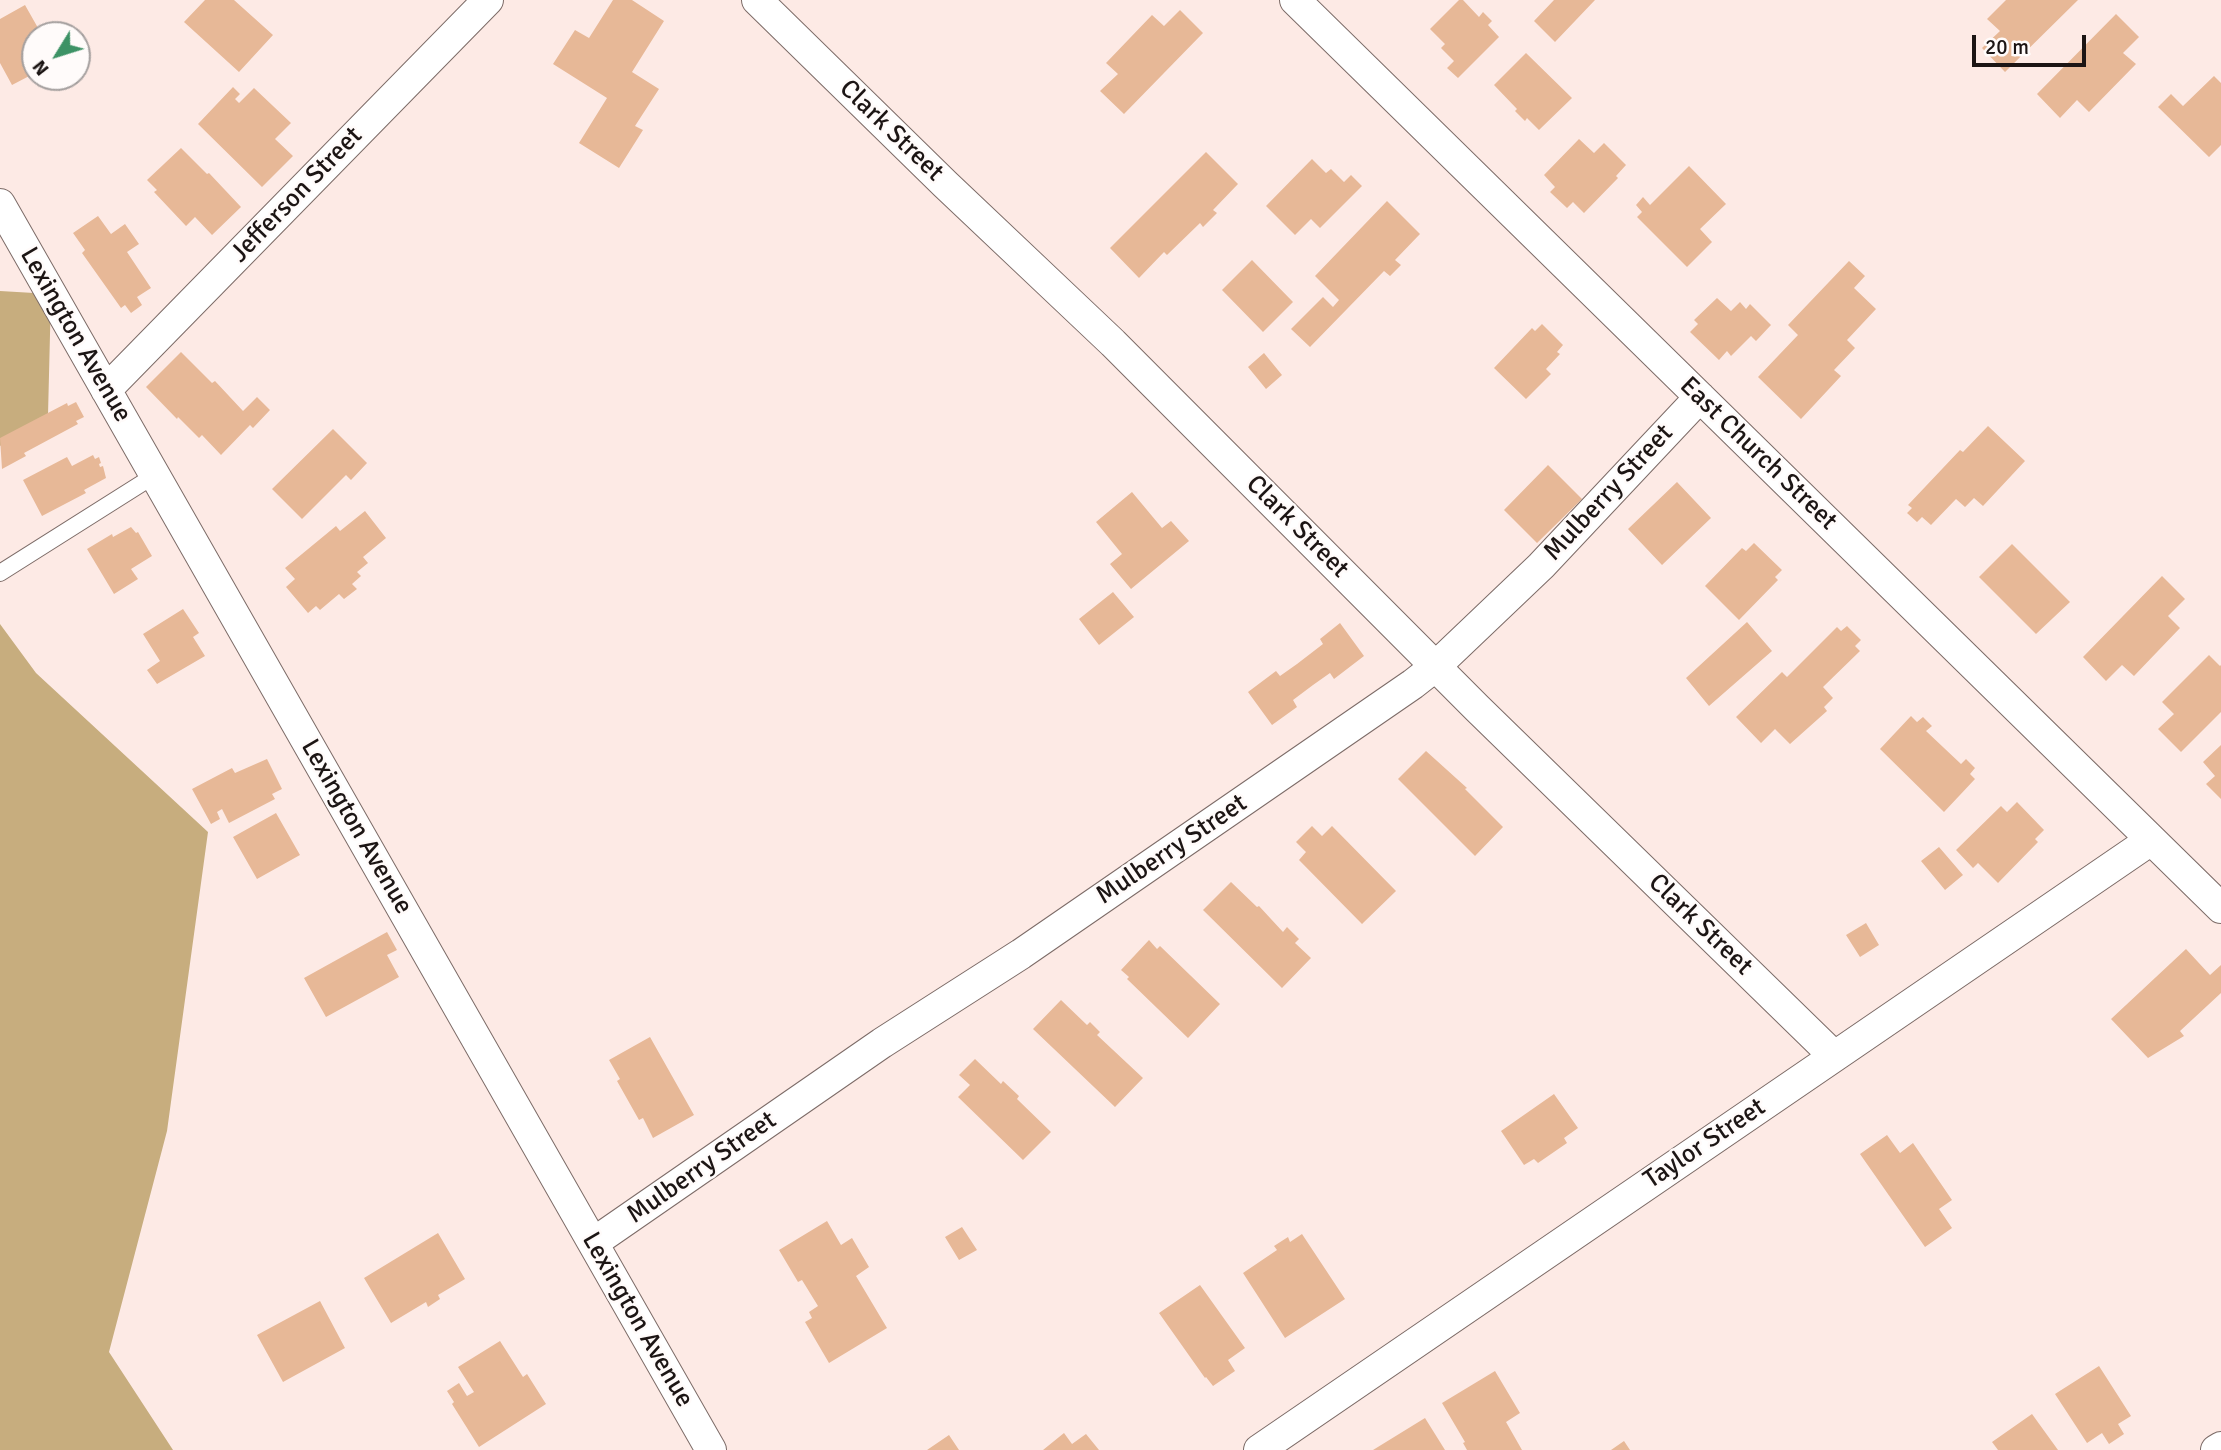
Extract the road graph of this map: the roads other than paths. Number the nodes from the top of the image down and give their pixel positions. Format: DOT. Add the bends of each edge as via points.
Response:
graph roads {
  1 [pos="488,0"];
  2 [pos="757,0"];
  3 [pos="1295,0"];
  4 [pos="0,204"];
  5 [pos="106,390"];
  6 [pos="1700,397"];
  7 [pos="155,475"];
  8 [pos="0,573"];
  9 [pos="1436,666"];
  10 [pos="2151,840"];
  11 [pos="2221,908"];
  12 [pos="1834,1056"];
  13 [pos="593,1243"];
  14 [pos="711,1450"];
  15 [pos="1259,1450"];
  1 -- 5 [label="street, Jefferson Street"];
  2 -- 9 [label="street, Clark Street" via="1113,343"];
  3 -- 6 [label="street, East Church Street"];
  4 -- 5 [label="street, Lexington Avenue"];
  5 -- 7 [label="street, Lexington Avenue"];
  6 -- 9 [label="street, Mulberry Street" via="1541,566"];
  6 -- 10 [label="street, East Church Street"];
  7 -- 8 [label="lane"];
  7 -- 13 [label="street, Lexington Avenue"];
  9 -- 12 [label="street, Clark Street"];
  9 -- 13 [label="street, Mulberry Street"];
  10 -- 11 [label="street, East Church Street"];
  10 -- 12 [label="street, Taylor Street"];
  12 -- 15 [label="street, Taylor Street"];
  13 -- 14 [label="street, Lexington Avenue"];
}
